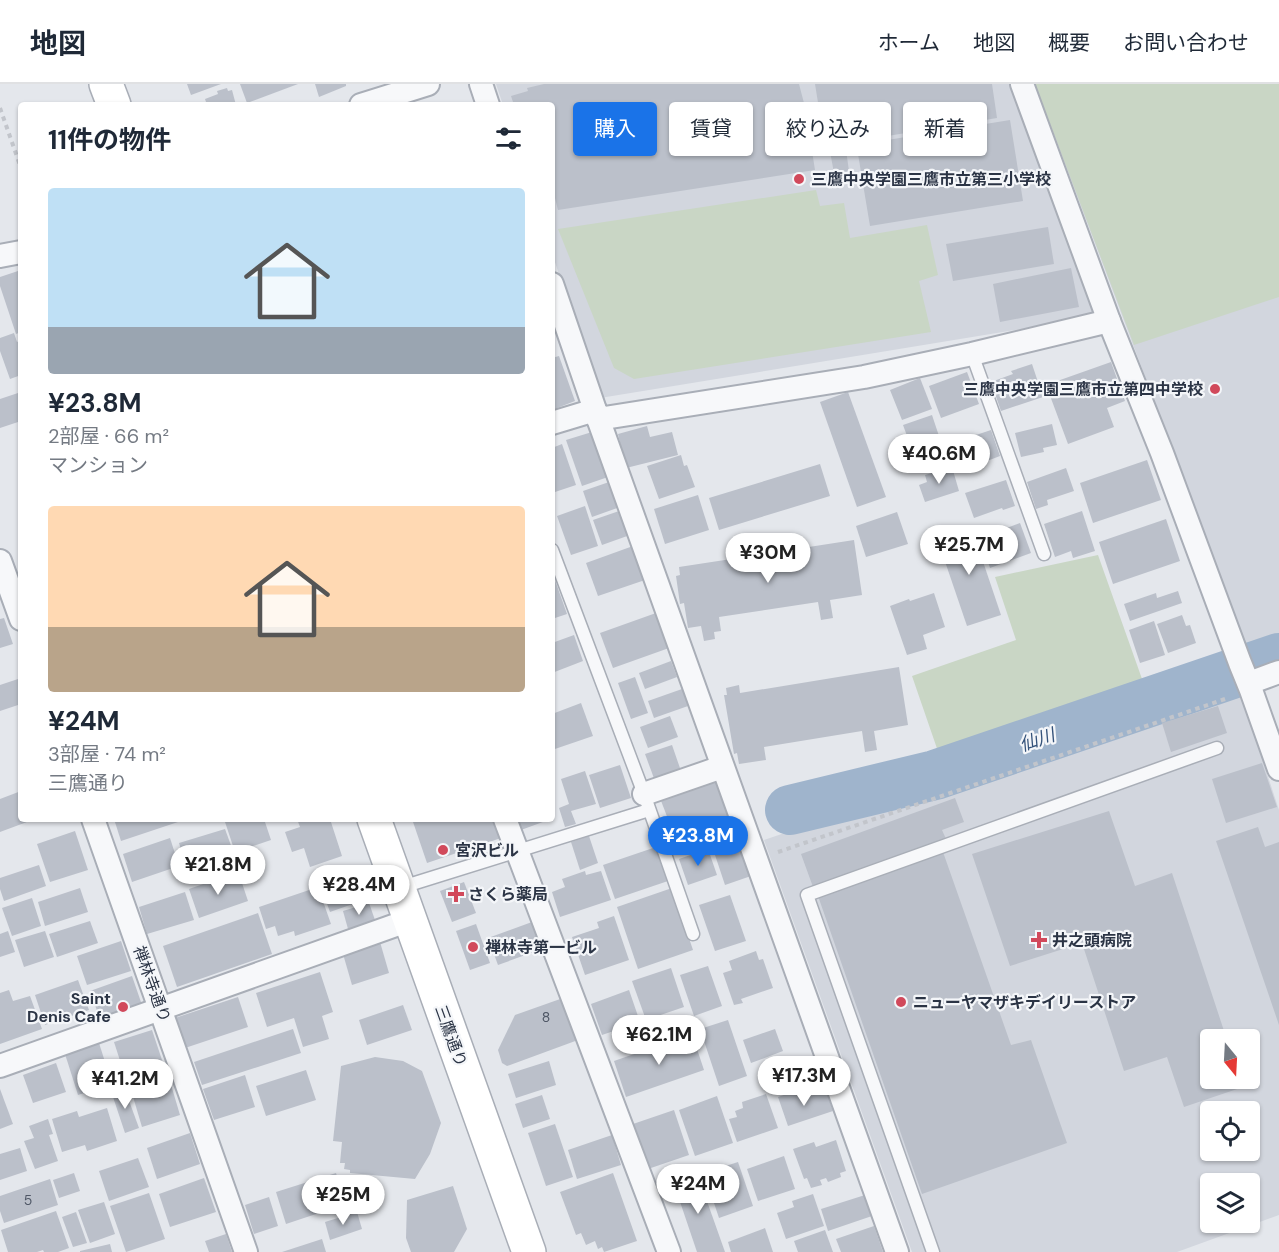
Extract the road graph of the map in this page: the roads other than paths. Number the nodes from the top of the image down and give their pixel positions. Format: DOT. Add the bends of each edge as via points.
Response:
graph roads {
  1 [pos="106,84"];
  2 [pos="356,84"];
  3 [pos="428,84"];
  4 [pos="481,84"];
  5 [pos="1022,84"];
  6 [pos="393,100"];
  7 [pos="113,102"];
  8 [pos="361,102"];
  9 [pos="487,102"];
  10 [pos="18,253"];
  11 [pos="0,256"];
  12 [pos="555,293"];
  13 [pos="1109,321"];
  14 [pos="972,354"];
  15 [pos="597,415"];
  16 [pos="555,422"];
  17 [pos="1044,554"];
  18 [pos="555,558"];
  19 [pos="0,561"];
  20 [pos="18,611"];
  21 [pos="1279,672"];
  22 [pos="1246,678"];
  23 [pos="1217,748"];
  24 [pos="722,767"];
  25 [pos="1279,769"];
  26 [pos="646,802"];
  27 [pos="94,822"];
  28 [pos="375,822"];
  29 [pos="506,822"];
  30 [pos="517,852"];
  31 [pos="398,888"];
  32 [pos="410,920"];
  33 [pos="693,934"];
  34 [pos="160,1009"];
  35 [pos="0,1066"];
  36 [pos="246,1252"];
  37 [pos="529,1252"];
  38 [pos="669,1252"];
  39 [pos="897,1252"];
  40 [pos="933,1252"];
  1 -- 7 [label="main road"];
  2 -- 8 [label="street"];
  3 -- 6 [label="street"];
  4 -- 9 [label="street"];
  5 -- 13 [label="street"];
  10 -- 11 [label="street"];
  12 -- 15 [label="street"];
  13 -- 14 [label="street"];
  13 -- 22 [label="street"];
  14 -- 15 [label="street" via="864,377"];
  14 -- 17 [label="lane"];
  15 -- 16 [label="street"];
  15 -- 24 [label="street"];
  18 -- 26 [label="lane"];
  19 -- 20 [label="street"];
  21 -- 22 [label="street"];
  22 -- 25 [label="street"];
  23 -- 40 [label="lane" via="807,894"];
  24 -- 26 [label="street"];
  24 -- 39 [label="street"];
  26 -- 30 [label="lane"];
  26 -- 33 [label="lane"];
  27 -- 34 [label="street, 禅林寺通り"];
  28 -- 31 [label="main road, 三鷹通り"];
  29 -- 30 [label="street"];
  30 -- 31 [label="lane"];
  30 -- 38 [label="street"];
  31 -- 32 [label="main road, 三鷹通り"];
  32 -- 34 [label="street"];
  32 -- 37 [label="main road, 三鷹通り"];
  34 -- 35 [label="street"];
  34 -- 36 [label="street, 禅林寺通り"];
}
